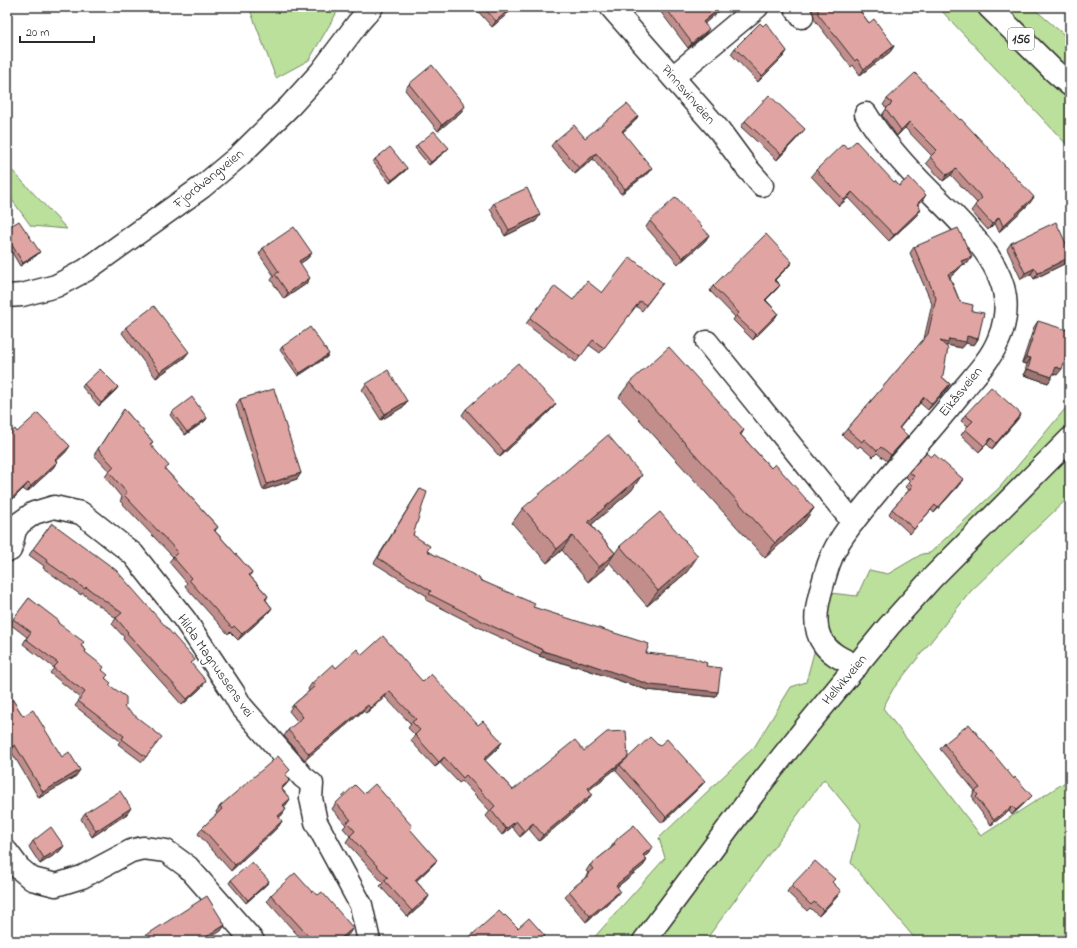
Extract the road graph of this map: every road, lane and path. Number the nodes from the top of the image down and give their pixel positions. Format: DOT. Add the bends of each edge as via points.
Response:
graph roads {
  1 [pos="372,7"];
  2 [pos="611,7"];
  3 [pos="757,7"];
  4 [pos="990,7"];
  5 [pos="1054,71"];
  6 [pos="673,77"];
  7 [pos="1070,85"];
  8 [pos="1070,89"];
  9 [pos="866,114"];
  10 [pos="762,185"];
  11 [pos="7,296"];
  12 [pos="708,342"];
  13 [pos="1070,439"];
  14 [pos="853,522"];
  15 [pos="10,550"];
  16 [pos="857,666"];
  17 [pos="7,852"];
  18 [pos="252,941"];
  19 [pos="369,941"];
  20 [pos="644,941"];
  1 -- 11 [label="street, Fjordvangveien" via="321,72 290,106 239,156 202,187 86,270 56,286 22,295"];
  2 -- 6 [label="street, Pinnsvinveien"];
  3 -- 6 [label="street"];
  4 -- 5 [label="street, 156"];
  5 -- 7 [label="street, 156"];
  5 -- 8 [label="street, 156"];
  6 -- 10 [label="street, Pinnsvinveien" via="720,130"];
  9 -- 14 [label="street, Eikåsveien" via="916,177 962,224 984,251 1001,280 1006,313 991,356"];
  12 -- 14 [label="street"];
  13 -- 16 [label="street, Hellvikveien" via="933,577"];
  14 -- 16 [label="street, Eikåsveien" via="832,556 816,616 817,630 823,643 832,653"];
  15 -- 19 [label="street, Hilda Magnussens vei" via="15,530 20,523 34,513 54,507 81,513 133,554 184,620 240,706 312,784 310,798 316,822 361,905"];
  16 -- 20 [label="street, Hellvikveien" via="763,781"];
  17 -- 18 [label="street" via="19,868 32,879 56,885 82,877 131,851 143,848 166,851 188,867"];
}
